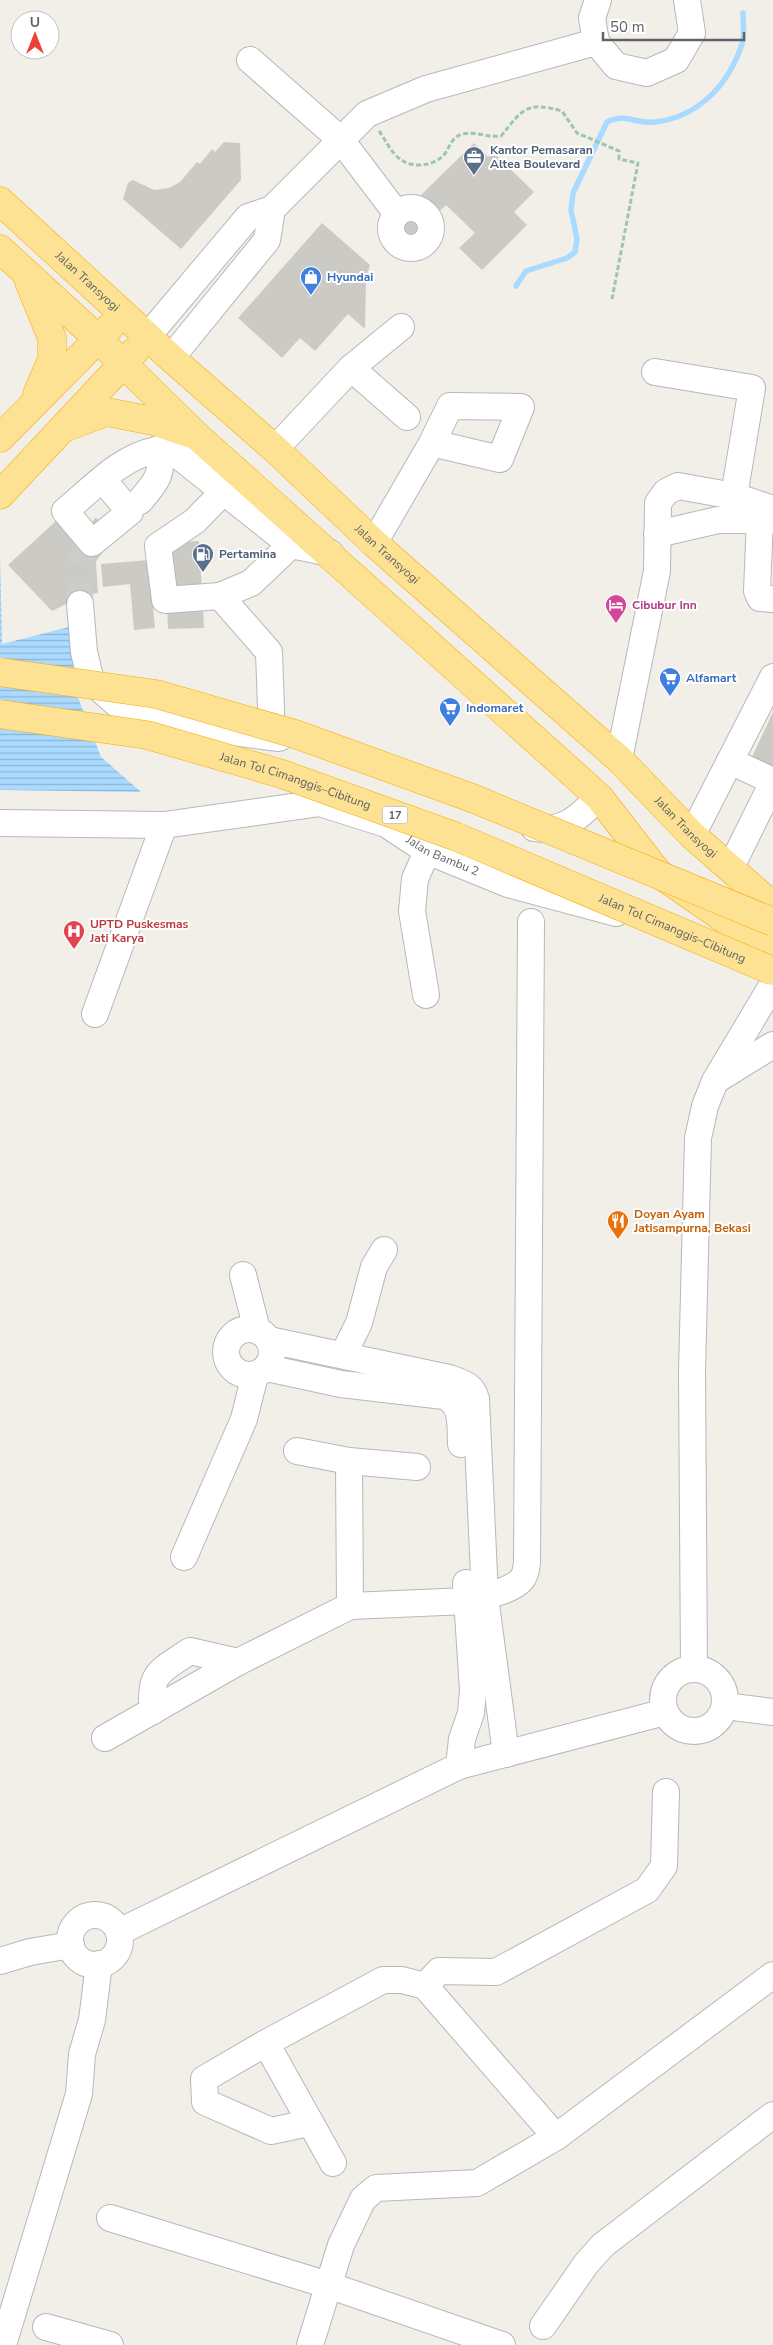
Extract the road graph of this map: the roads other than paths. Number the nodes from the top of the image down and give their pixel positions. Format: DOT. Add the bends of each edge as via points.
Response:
graph roads {
  1 [pos="598,0"];
  2 [pos="687,0"];
  3 [pos="596,42"];
  4 [pos="250,60"];
  5 [pos="342,140"];
  6 [pos="0,201"];
  7 [pos="272,209"];
  8 [pos="396,214"];
  9 [pos="0,249"];
  10 [pos="25,273"];
  11 [pos="122,314"];
  12 [pos="401,326"];
  13 [pos="147,336"];
  14 [pos="98,339"];
  15 [pos="171,358"];
  16 [pos="123,365"];
  17 [pos="351,368"];
  18 [pos="655,372"];
  19 [pos="763,390"];
  20 [pos="32,407"];
  21 [pos="408,417"];
  22 [pos="64,428"];
  23 [pos="197,436"];
  24 [pos="0,438"];
  25 [pos="432,443"];
  26 [pos="158,449"];
  27 [pos="275,449"];
  28 [pos="103,480"];
  29 [pos="224,491"];
  30 [pos="0,495"];
  31 [pos="734,496"];
  32 [pos="140,501"];
  33 [pos="769,517"];
  34 [pos="657,534"];
  35 [pos="374,544"];
  36 [pos="291,545"];
  37 [pos="330,554"];
  38 [pos="220,596"];
  39 [pos="773,599"];
  40 [pos="80,604"];
  41 [pos="0,672"];
  42 [pos="773,678"];
  43 [pos="0,714"];
  44 [pos="272,737"];
  45 [pos="620,760"];
  46 [pos="730,761"];
  47 [pos="773,781"];
  48 [pos="598,797"];
  49 [pos="763,822"];
  50 [pos="0,823"];
  51 [pos="164,825"];
  52 [pos="692,835"];
  53 [pos="427,851"];
  54 [pos="730,868"];
  55 [pos="773,906"];
  56 [pos="531,922"];
  57 [pos="773,922"];
  58 [pos="736,927"];
  59 [pos="773,949"];
  60 [pos="773,971"];
  61 [pos="773,984"];
  62 [pos="426,995"];
  63 [pos="95,1014"];
  64 [pos="773,1045"];
  65 [pos="716,1081"];
  66 [pos="384,1250"];
  67 [pos="243,1275"];
  68 [pos="263,1335"];
  69 [pos="343,1355"];
  70 [pos="261,1372"];
  71 [pos="297,1451"];
  72 [pos="349,1462"];
  73 [pos="416,1467"];
  74 [pos="184,1557"];
  75 [pos="476,1599"];
  76 [pos="350,1606"];
  77 [pos="694,1669"];
  78 [pos="725,1706"];
  79 [pos="665,1712"];
  80 [pos="773,1712"];
  81 [pos="105,1738"];
  82 [pos="506,1754"];
  83 [pos="459,1766"];
  84 [pos="666,1792"];
  85 [pos="119,1932"];
  86 [pos="71,1945"];
  87 [pos="0,1961"];
  88 [pos="100,1964"];
  89 [pos="773,1975"];
  90 [pos="425,1986"];
  91 [pos="266,2043"];
  92 [pos="773,2115"];
  93 [pos="309,2123"];
  94 [pos="556,2137"];
  95 [pos="333,2162"];
  96 [pos="110,2218"];
  97 [pos="328,2285"];
  98 [pos="543,2326"];
  99 [pos="46,2327"];
  100 [pos="3,2345"];
  101 [pos="110,2345"];
  102 [pos="310,2345"];
  103 [pos="502,2345"];
  1 -- 3 [label="street" via="592,18"];
  2 -- 3 [label="street" via="692,33 676,60 647,73 624,68 616,66"];
  3 -- 5 [label="street" via="426,89 367,114"];
  4 -- 5 [label="street"];
  5 -- 7 [label="street"];
  5 -- 8 [label="street"];
  6 -- 11 [label="highway, Jalan Transyogi"];
  7 -- 13 [label="street" via="248,216"];
  7 -- 15 [label="street" via="267,240"];
  9 -- 10 [label="highway"];
  10 -- 14 [label="highway"];
  10 -- 20 [label="highway" via="52,338 52,359"];
  11 -- 13 [label="highway, Jalan Transyogi"];
  11 -- 14 [label="highway"];
  12 -- 17 [label="street"];
  13 -- 15 [label="highway, Jalan Transyogi"];
  13 -- 16 [label="highway"];
  14 -- 16 [label="highway"];
  14 -- 20 [label="highway"];
  15 -- 27 [label="highway, Jalan Transyogi"];
  16 -- 22 [label="highway"];
  16 -- 23 [label="highway"];
  17 -- 21 [label="street"];
  17 -- 27 [label="street"];
  18 -- 19 [label="street"];
  19 -- 31 [label="street"];
  20 -- 24 [label="highway"];
  22 -- 23 [label="highway" via="107,412 153,421"];
  22 -- 30 [label="highway"];
  23 -- 37 [label="highway"];
  25 -- 35 [label="street"];
  26 -- 28 [label="street" via="125,461"];
  26 -- 29 [label="street" via="176,453"];
  26 -- 32 [label="street" via="162,462 157,481"];
  27 -- 35 [label="highway, Jalan Transyogi"];
  29 -- 36 [label="street"];
  29 -- 38 [label="street" via="195,521 158,546 165,600"];
  31 -- 33 [label="street"];
  31 -- 34 [label="street" via="678,486 672,488 658,502"];
  33 -- 34 [label="street" via="718,520"];
  33 -- 39 [label="street" via="757,591 760,598"];
  34 -- 45 [label="street" via="657,571"];
  35 -- 45 [label="highway, Jalan Transyogi"];
  36 -- 37 [label="street"];
  36 -- 38 [label="street" via="251,584"];
  37 -- 48 [label="highway"];
  38 -- 44 [label="street" via="269,652"];
  40 -- 44 [label="street" via="84,652 91,681 117,704 170,724"];
  41 -- 57 [label="highway, bridge" via="156,694 295,734 472,798"];
  42 -- 46 [label="street"];
  43 -- 60 [label="highway, Jalan Tol Cimanggis–Cibitung / 17, bridge" via="147,735 282,774 457,837"];
  44 -- 48 [label="street" via="293,740 401,776 516,825 549,830 577,819"];
  45 -- 52 [label="highway, Jalan Transyogi"];
  46 -- 47 [label="street"];
  46 -- 52 [label="street"];
  47 -- 49 [label="street"];
  48 -- 58 [label="highway" via="658,873"];
  49 -- 54 [label="street"];
  50 -- 51 [label="street, Jalan Bambu 2"];
  51 -- 53 [label="street, Jalan Bambu 2" via="320,803 386,824"];
  51 -- 63 [label="street"];
  52 -- 54 [label="highway, Jalan Transyogi"];
  53 -- 58 [label="street, Jalan Bambu 2" via="508,884 596,908 692,931 711,933"];
  53 -- 62 [label="street" via="415,880 412,911"];
  54 -- 55 [label="highway, Jalan Transyogi"];
  56 -- 75 [label="street" via="527,1563 524,1576 518,1583"];
  58 -- 59 [label="highway"];
  61 -- 65 [label="street"];
  64 -- 65 [label="street"];
  65 -- 77 [label="street" via="705,1106 698,1138 692,1371"];
  66 -- 69 [label="street" via="374,1267 359,1323"];
  67 -- 68 [label="street"];
  68 -- 69 [label="street"];
  68 -- 70 [label="street" via="273,1355"];
  68 -- 70 [label="street" via="243,1330 231,1336 225,1355 230,1368 242,1375"];
  69 -- 75 [label="street" via="449,1378 472,1389 476,1399"];
  70 -- 74 [label="street"];
  70 -- 75 [label="street" via="444,1396 453,1402 459,1412"];
  71 -- 72 [label="street"];
  72 -- 73 [label="street"];
  72 -- 76 [label="street"];
  75 -- 76 [label="street"];
  75 -- 82 [label="street"];
  75 -- 83 [label="street" via="471,1713 462,1739"];
  76 -- 81 [label="street" via="238,1662"];
  77 -- 78 [label="street" via="703,1670 718,1680 723,1688"];
  77 -- 79 [label="street" via="680,1673 668,1683 663,1697"];
  78 -- 79 [label="street" via="712,1726 701,1730 680,1728"];
  78 -- 80 [label="street"];
  79 -- 82 [label="street"];
  82 -- 83 [label="street"];
  83 -- 85 [label="street"];
  84 -- 90 [label="street" via="664,1866 647,1890 496,1972 439,1971"];
  85 -- 86 [label="street" via="108,1918 89,1916 74,1927"];
  85 -- 88 [label="street" via="118,1950 111,1959"];
  86 -- 87 [label="street"];
  86 -- 88 [label="street" via="82,1961"];
  88 -- 100 [label="street" via="92,2020 82,2054 79,2094"];
  89 -- 94 [label="street"];
  90 -- 91 [label="street" via="402,1980 383,1980"];
  90 -- 94 [label="street"];
  91 -- 93 [label="street"];
  91 -- 93 [label="street" via="204,2079 206,2102 270,2131"];
  92 -- 98 [label="street" via="603,2245"];
  93 -- 95 [label="street"];
  94 -- 97 [label="street" via="477,2182 376,2188 363,2199"];
  96 -- 97 [label="street"];
  97 -- 102 [label="street"];
  97 -- 103 [label="street"];
  99 -- 101 [label="street"];
}
